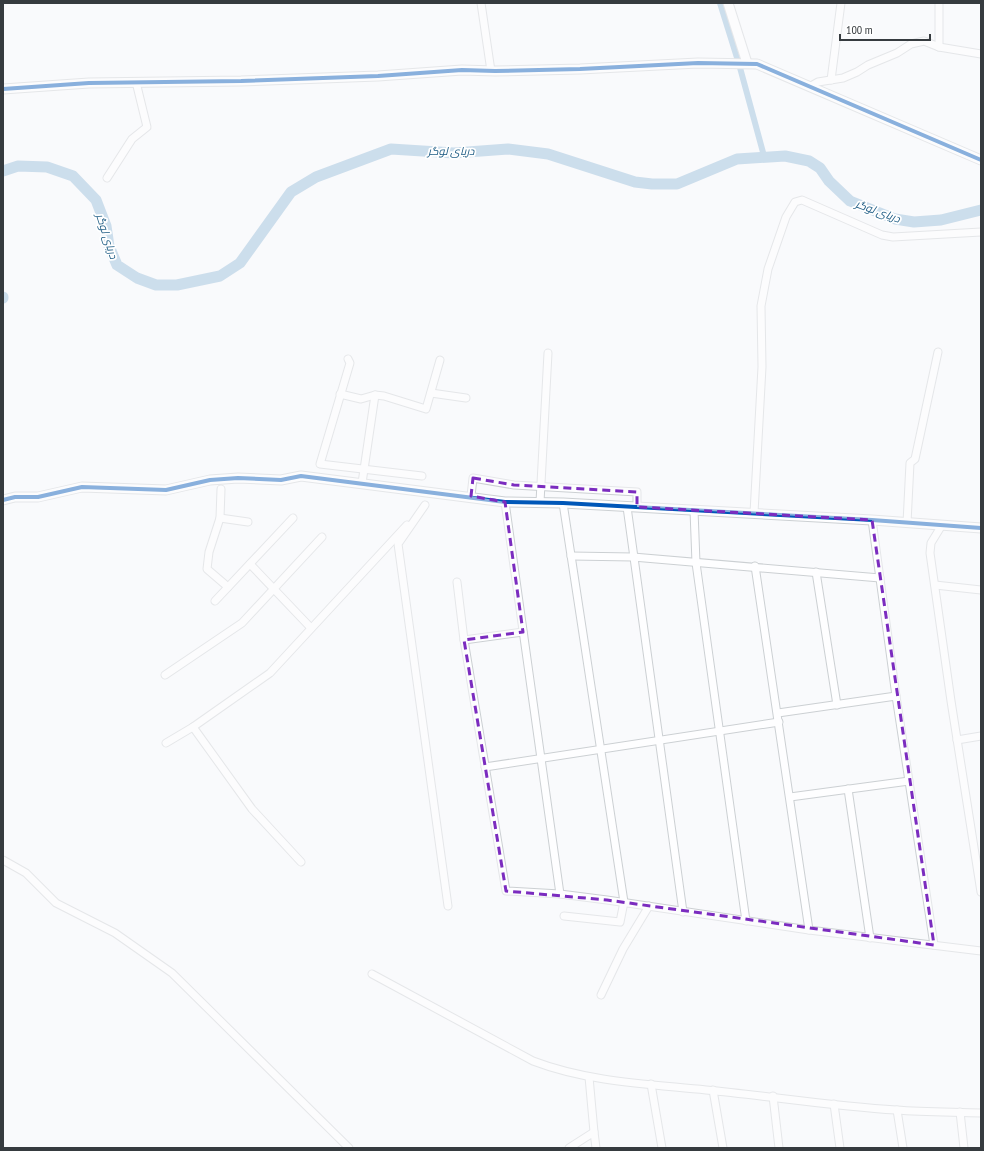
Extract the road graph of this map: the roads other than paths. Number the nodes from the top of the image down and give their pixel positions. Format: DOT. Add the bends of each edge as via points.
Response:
graph roads {
  1 [pos="480,3"];
  2 [pos="728,3"];
  3 [pos="840,3"];
  4 [pos="939,3"];
  5 [pos="939,47"];
  6 [pos="981,54"];
  7 [pos="741,64"];
  8 [pos="491,71"];
  9 [pos="830,80"];
  10 [pos="136,82"];
  11 [pos="811,86"];
  12 [pos="3,89"];
  13 [pos="981,160"];
  14 [pos="107,178"];
  15 [pos="981,232"];
  16 [pos="938,352"];
  17 [pos="548,353"];
  18 [pos="348,359"];
  19 [pos="440,360"];
  20 [pos="430,393"];
  21 [pos="340,394"];
  22 [pos="375,395"];
  23 [pos="466,398"];
  24 [pos="363,470"];
  25 [pos="422,476"];
  26 [pos="362,483"];
  27 [pos="540,487"];
  28 [pos="221,489"];
  29 [pos="432,492"];
  30 [pos="471,496"];
  31 [pos="3,500"];
  32 [pos="505,502"];
  33 [pos="540,502"];
  34 [pos="563,503"];
  35 [pos="425,505"];
  36 [pos="627,507"];
  37 [pos="637,507"];
  38 [pos="755,508"];
  39 [pos="694,510"];
  40 [pos="220,518"];
  41 [pos="292,518"];
  42 [pos="872,520"];
  43 [pos="908,521"];
  44 [pos="248,522"];
  45 [pos="942,526"];
  46 [pos="981,528"];
  47 [pos="322,537"];
  48 [pos="571,556"];
  49 [pos="633,557"];
  50 [pos="696,563"];
  51 [pos="250,564"];
  52 [pos="755,566"];
  53 [pos="816,572"];
  54 [pos="880,578"];
  55 [pos="457,582"];
  56 [pos="935,585"];
  57 [pos="228,587"];
  58 [pos="273,589"];
  59 [pos="981,590"];
  60 [pos="215,600"];
  61 [pos="311,628"];
  62 [pos="523,632"];
  63 [pos="464,640"];
  64 [pos="165,675"];
  65 [pos="896,696"];
  66 [pos="837,705"];
  67 [pos="778,713"];
  68 [pos="779,722"];
  69 [pos="193,727"];
  70 [pos="720,732"];
  71 [pos="981,736"];
  72 [pos="957,740"];
  73 [pos="659,741"];
  74 [pos="166,743"];
  75 [pos="601,750"];
  76 [pos="541,760"];
  77 [pos="485,768"];
  78 [pos="909,781"];
  79 [pos="848,789"];
  80 [pos="790,798"];
  81 [pos="3,860"];
  82 [pos="300,862"];
  83 [pos="979,863"];
  84 [pos="981,892"];
  85 [pos="560,894"];
  86 [pos="624,902"];
  87 [pos="448,906"];
  88 [pos="649,906"];
  89 [pos="683,912"];
  90 [pos="564,916"];
  91 [pos="746,921"];
  92 [pos="809,930"];
  93 [pos="870,938"];
  94 [pos="934,945"];
  95 [pos="981,951"];
  96 [pos="372,974"];
  97 [pos="602,996"];
  98 [pos="589,1077"];
  99 [pos="651,1084"];
  100 [pos="713,1090"];
  101 [pos="773,1096"];
  102 [pos="834,1104"];
  103 [pos="896,1110"];
  104 [pos="960,1112"];
  105 [pos="981,1113"];
  106 [pos="594,1132"];
  107 [pos="349,1148"];
  108 [pos="569,1148"];
  109 [pos="596,1148"];
  110 [pos="662,1148"];
  111 [pos="723,1148"];
  112 [pos="780,1148"];
  113 [pos="840,1148"];
  114 [pos="903,1148"];
  115 [pos="964,1148"];
  1 -- 8 [label="street"];
  2 -- 7 [label="street"];
  3 -- 9 [label="street"];
  4 -- 5 [label="street"];
  5 -- 6 [label="street"];
  5 -- 9 [label="street" via="924,41 911,44 857,72"];
  7 -- 8 [label="street" via="698,63"];
  7 -- 11 [label="street" via="765,66"];
  8 -- 10 [label="street"];
  9 -- 11 [label="street"];
  10 -- 12 [label="street"];
  10 -- 14 [label="street" via="147,127 128,145"];
  11 -- 13 [label="street"];
  15 -- 38 [label="street" via="893,237 866,229 802,200 795,202 786,217 768,269 761,306 762,367"];
  16 -- 43 [label="street" via="915,459 910,463"];
  17 -- 27 [label="street"];
  18 -- 21 [label="street" via="350,362"];
  19 -- 20 [label="street"];
  20 -- 22 [label="street" via="426,409"];
  20 -- 23 [label="street"];
  21 -- 22 [label="street" via="361,399"];
  21 -- 24 [label="street" via="320,464"];
  22 -- 24 [label="street"];
  24 -- 25 [label="street"];
  24 -- 26 [label="street"];
  26 -- 29 [label="street"];
  26 -- 31 [label="street" via="301,476 281,480 238,478 210,480 166,490 82,487 38,498 15,497"];
  27 -- 30 [label="street" via="473,478"];
  27 -- 33 [label="street"];
  27 -- 37 [label="street" via="637,492"];
  28 -- 40 [label="street"];
  29 -- 30 [label="street"];
  29 -- 35 [label="street"];
  30 -- 32 [label="street"];
  32 -- 33 [label="street"];
  32 -- 62 [label="street"];
  33 -- 34 [label="street"];
  34 -- 36 [label="street"];
  34 -- 48 [label="street"];
  35 -- 61 [label="street"];
  35 -- 87 [label="street" via="398,544"];
  36 -- 37 [label="street"];
  36 -- 49 [label="street"];
  37 -- 39 [label="street"];
  38 -- 39 [label="street"];
  38 -- 42 [label="street"];
  39 -- 50 [label="street"];
  40 -- 44 [label="street"];
  40 -- 57 [label="street" via="209,552 207,569"];
  41 -- 51 [label="street"];
  42 -- 43 [label="street"];
  42 -- 54 [label="street"];
  43 -- 45 [label="street"];
  45 -- 46 [label="street"];
  45 -- 56 [label="street" via="931,543"];
  47 -- 58 [label="street"];
  48 -- 49 [label="street"];
  48 -- 75 [label="street"];
  49 -- 50 [label="street"];
  49 -- 73 [label="street"];
  50 -- 52 [label="street"];
  50 -- 70 [label="street"];
  51 -- 57 [label="street"];
  51 -- 58 [label="street"];
  52 -- 53 [label="street"];
  52 -- 67 [label="street"];
  53 -- 54 [label="street"];
  53 -- 66 [label="street"];
  54 -- 65 [label="street"];
  55 -- 63 [label="street"];
  56 -- 59 [label="street"];
  56 -- 72 [label="street"];
  57 -- 60 [label="street"];
  58 -- 61 [label="street"];
  58 -- 64 [label="street" via="242,623"];
  61 -- 69 [label="street" via="270,673"];
  62 -- 63 [label="street"];
  62 -- 76 [label="street"];
  63 -- 77 [label="street"];
  65 -- 66 [label="street"];
  65 -- 78 [label="street"];
  66 -- 67 [label="street"];
  67 -- 68 [label="street"];
  68 -- 70 [label="street"];
  68 -- 80 [label="street"];
  69 -- 74 [label="street"];
  69 -- 82 [label="street" via="252,809"];
  70 -- 73 [label="street"];
  70 -- 91 [label="street"];
  71 -- 72 [label="street"];
  72 -- 83 [label="street"];
  73 -- 75 [label="street"];
  73 -- 89 [label="street"];
  75 -- 76 [label="street"];
  75 -- 86 [label="street"];
  76 -- 77 [label="street"];
  76 -- 85 [label="street"];
  77 -- 85 [label="street" via="506,891"];
  78 -- 79 [label="street"];
  78 -- 94 [label="street"];
  79 -- 80 [label="street"];
  79 -- 93 [label="street"];
  80 -- 92 [label="street"];
  81 -- 107 [label="street" via="26,873 56,903 115,933 172,973"];
  83 -- 84 [label="street"];
  85 -- 86 [label="street"];
  86 -- 88 [label="street"];
  86 -- 90 [label="street" via="620,922"];
  88 -- 89 [label="street"];
  88 -- 97 [label="street" via="623,949"];
  89 -- 91 [label="street"];
  91 -- 92 [label="street"];
  92 -- 93 [label="street"];
  93 -- 94 [label="street"];
  94 -- 95 [label="street"];
  96 -- 98 [label="street" via="533,1061"];
  98 -- 99 [label="street"];
  98 -- 106 [label="street"];
  99 -- 100 [label="street"];
  99 -- 110 [label="street"];
  100 -- 101 [label="street"];
  100 -- 111 [label="street"];
  101 -- 102 [label="street"];
  101 -- 112 [label="street"];
  102 -- 103 [label="street"];
  102 -- 113 [label="street"];
  103 -- 104 [label="street"];
  103 -- 114 [label="street"];
  104 -- 105 [label="street"];
  104 -- 115 [label="street"];
  106 -- 108 [label="street"];
  106 -- 109 [label="street"];
}
